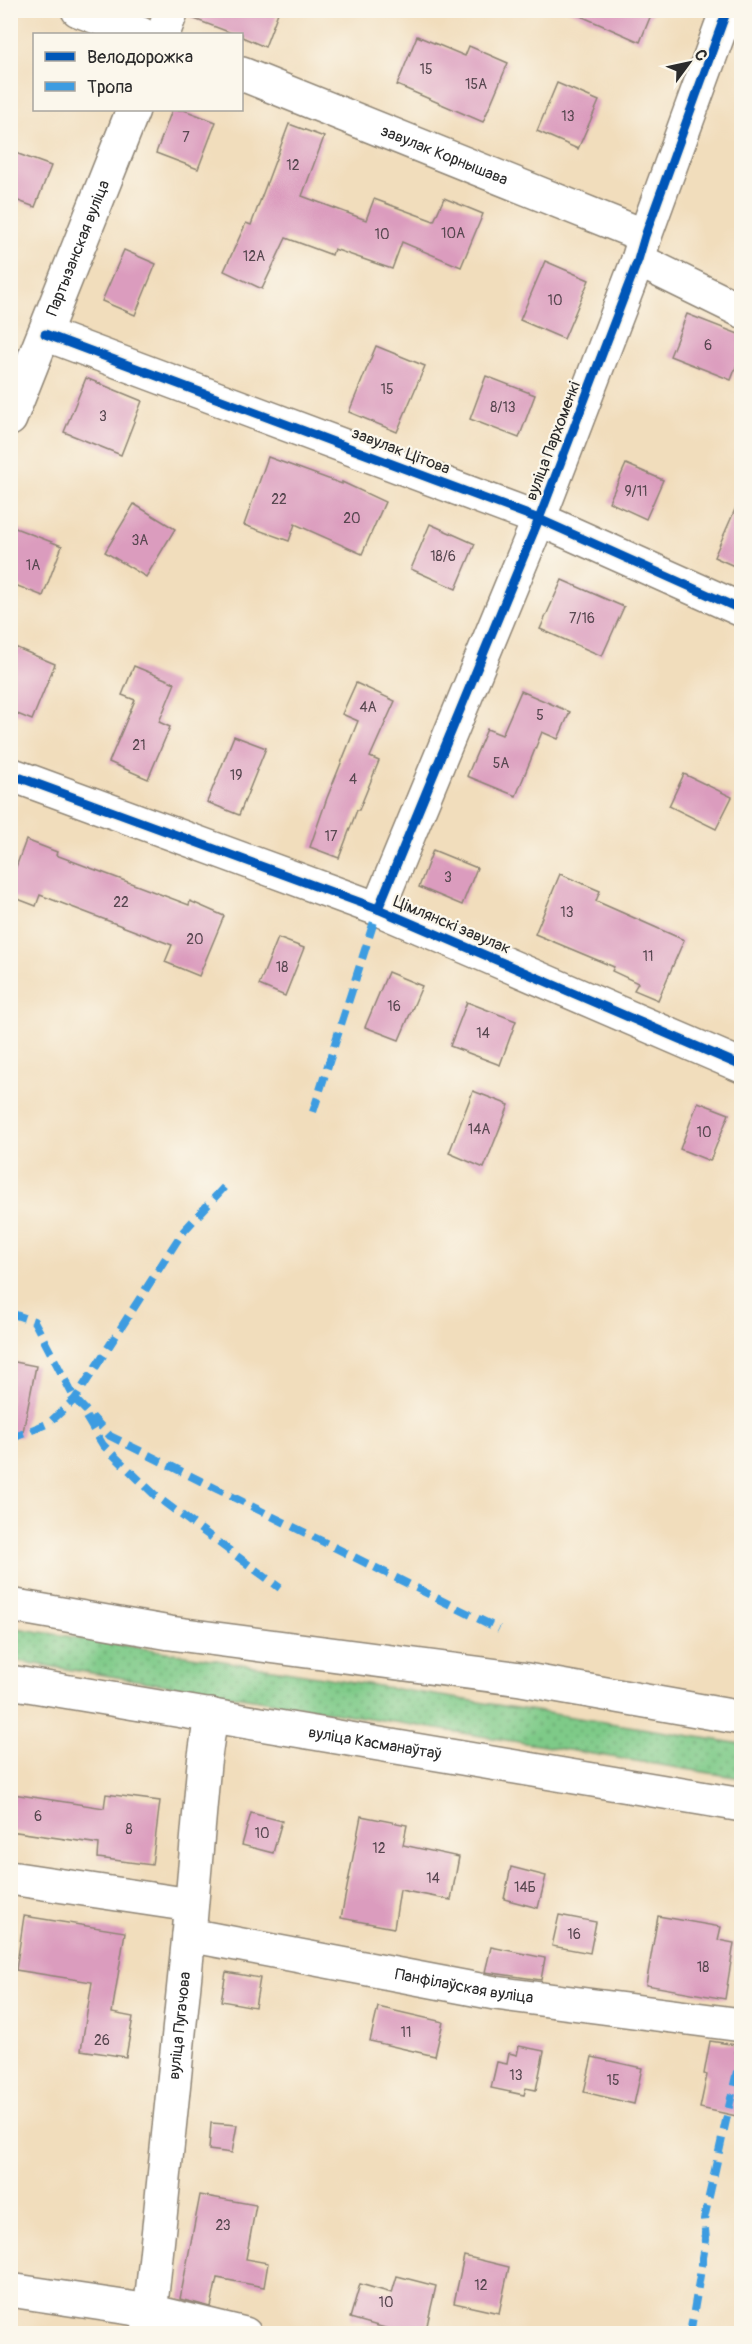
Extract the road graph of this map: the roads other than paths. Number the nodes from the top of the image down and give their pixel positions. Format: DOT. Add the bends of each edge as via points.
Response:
graph roads {
  1 [pos="78,10"];
  2 [pos="172,10"];
  3 [pos="727,10"];
  4 [pos="138,33"];
  5 [pos="163,33"];
  6 [pos="243,74"];
  7 [pos="133,111"];
  8 [pos="642,248"];
  9 [pos="741,310"];
  10 [pos="45,334"];
  11 [pos="10,419"];
  12 [pos="539,519"];
  13 [pos="741,610"];
  14 [pos="10,774"];
  15 [pos="378,909"];
  16 [pos="741,1066"];
  17 [pos="10,1605"];
  18 [pos="10,1682"];
  19 [pos="211,1715"];
  20 [pos="741,1718"];
  21 [pos="741,1805"];
  22 [pos="10,1878"];
  23 [pos="190,1920"];
  24 [pos="741,2025"];
  25 [pos="10,2290"];
  26 [pos="149,2322"];
  27 [pos="245,2334"];
  1 -- 4 [label="street"];
  2 -- 5 [label="street"];
  3 -- 8 [label="street, вуліца Пархоменкі"];
  6 -- 8 [label="street, завулак Корнышава"];
  7 -- 10 [label="street, Партызанская вуліца"];
  8 -- 9 [label="street, завулак Корнышава"];
  8 -- 12 [label="street, вуліца Пархоменкі"];
  10 -- 11 [label="street, Партызанская вуліца"];
  10 -- 12 [label="street, завулак Цітова"];
  12 -- 13 [label="street, завулак Цітова"];
  12 -- 15 [label="street, вуліца Пархоменкі"];
  14 -- 15 [label="street, Цімлянскі завулак"];
  15 -- 16 [label="street, Цімлянскі завулак"];
  17 -- 20 [label="street" via="170,1633 521,1679"];
  18 -- 19 [label="street, вуліца Касманаўтаў"];
  19 -- 21 [label="street, вуліца Касманаўтаў"];
  19 -- 23 [label="street, вуліца Пугачова"];
  22 -- 23 [label="street, Панфілаўская вуліца"];
  23 -- 24 [label="street, Панфілаўская вуліца" via="495,1993"];
  23 -- 26 [label="street, вуліца Пугачова"];
  25 -- 26 [label="street"];
  26 -- 27 [label="street"];
}
